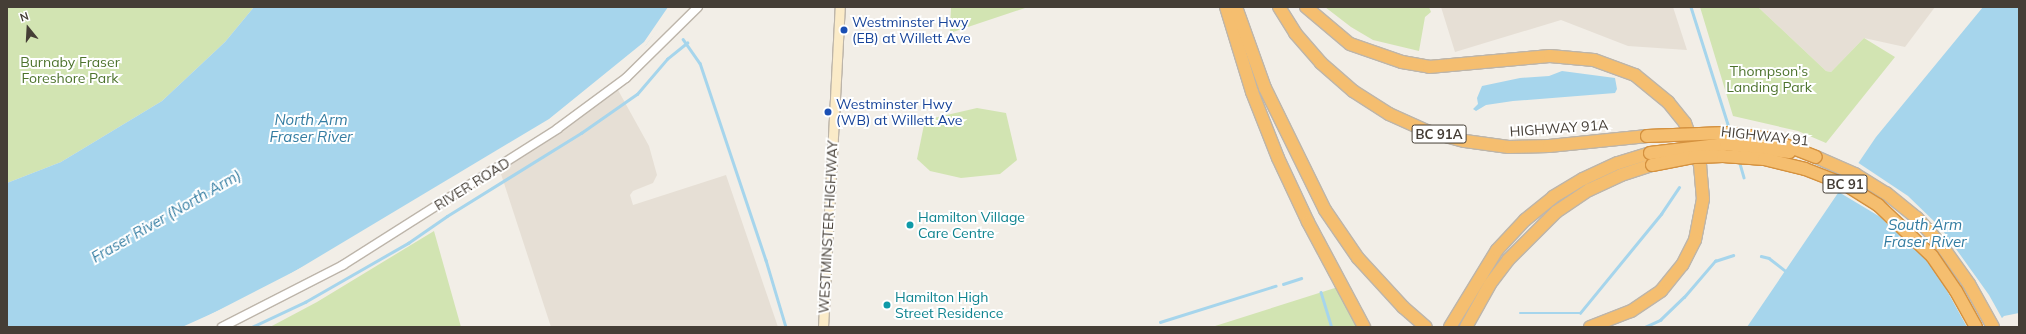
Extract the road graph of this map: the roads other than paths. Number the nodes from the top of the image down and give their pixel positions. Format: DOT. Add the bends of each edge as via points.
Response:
graph roads {
  1 [pos="698,7"];
  2 [pos="840,7"];
  3 [pos="1226,7"];
  4 [pos="1236,7"];
  5 [pos="1279,7"];
  6 [pos="1306,7"];
  7 [pos="1816,157"];
  8 [pos="1651,159"];
  9 [pos="222,327"];
  10 [pos="823,327"];
  11 [pos="1364,327"];
  12 [pos="1426,327"];
  13 [pos="1450,327"];
  14 [pos="1466,327"];
  15 [pos="1590,327"];
  16 [pos="1976,327"];
  17 [pos="1993,327"];
  1 -- 9 [label="street, RIVER ROAD" via="626,78 557,129 343,265"];
  2 -- 10 [label="main road, WESTMINSTER HIGHWAY"];
  3 -- 11 [label="highway" via="1252,92 1278,158 1308,222"];
  4 -- 12 [label="highway" via="1268,94 1325,210 1358,258 1403,307"];
  5 -- 7 [label="highway, HIGHWAY 91A / BC 91A, bridge" via="1295,33 1321,63 1353,91 1389,114 1427,131 1465,141 1509,147 1549,146 1647,136 1726,133 1770,139"];
  6 -- 15 [label="highway" via="1350,44 1402,62 1429,67 1550,56 1594,60 1635,75 1672,107 1691,135 1700,165 1703,199 1695,240 1682,265 1661,291 1631,311"];
  7 -- 8 [label="highway, HIGHWAY 91 / BC 91, bridge" via="1726,144"];
  7 -- 17 [label="highway, BC 91" via="1833,163 1886,193 1917,218 1942,246"];
  8 -- 13 [label="highway, HIGHWAY 91 / BC 91" via="1618,163 1583,179 1553,197 1525,220 1497,250"];
  8 -- 14 [label="highway, HIGHWAY 91 / BC 91" via="1589,190 1556,212 1508,260 1490,284"];
  8 -- 16 [label="highway, HIGHWAY 91 / BC 91, bridge" via="1723,156 1764,159 1804,169 1846,185 1878,205 1932,256"];
}
